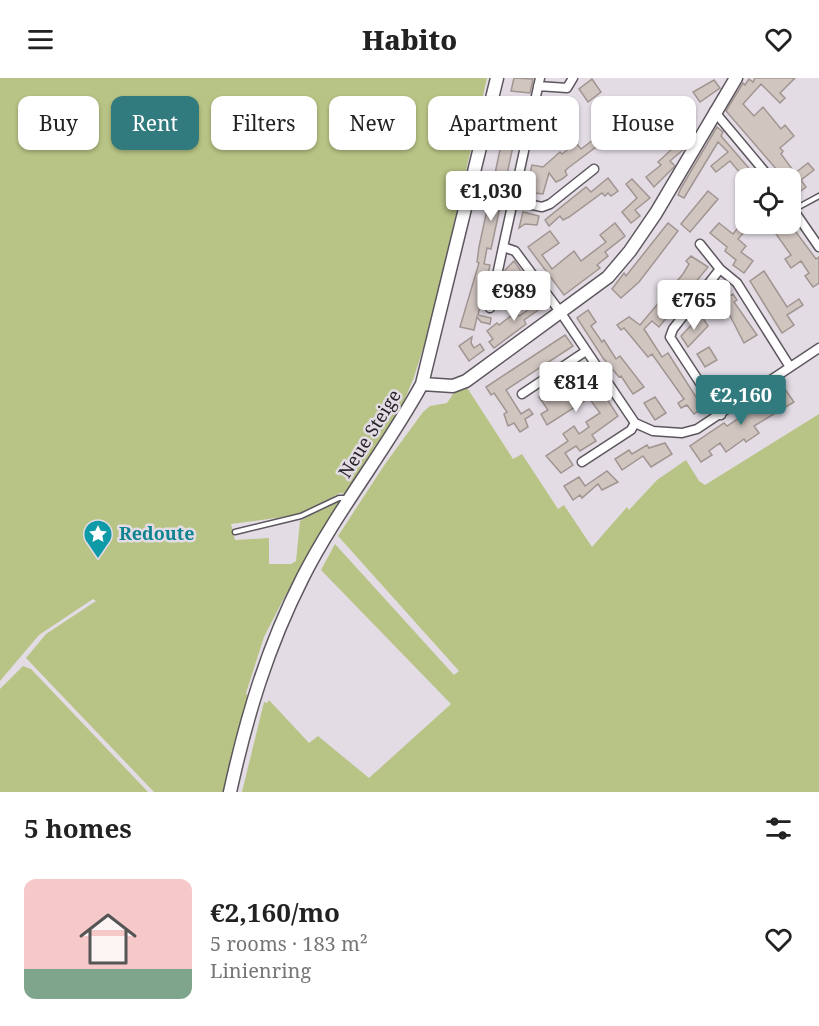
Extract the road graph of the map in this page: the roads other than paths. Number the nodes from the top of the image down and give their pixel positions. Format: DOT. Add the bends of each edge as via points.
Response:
graph roads {
  1 [pos="497,78"];
  2 [pos="573,78"];
  3 [pos="732,80"];
  4 [pos="539,82"];
  5 [pos="714,111"];
  6 [pos="762,168"];
  7 [pos="594,169"];
  8 [pos="819,196"];
  9 [pos="513,201"];
  10 [pos="801,203"];
  11 [pos="801,220"];
  12 [pos="700,244"];
  13 [pos="819,247"];
  14 [pos="503,248"];
  15 [pos="720,269"];
  16 [pos="490,308"];
  17 [pos="561,313"];
  18 [pos="819,348"];
  19 [pos="586,351"];
  20 [pos="790,367"];
  21 [pos="422,384"];
  22 [pos="522,394"];
  23 [pos="721,415"];
  24 [pos="634,423"];
  25 [pos="582,462"];
  26 [pos="350,498"];
  27 [pos="235,532"];
  28 [pos="230,792"];
  1 -- 21 [label="main road, Neue Steige"];
  2 -- 4 [label="street" via="567,88"];
  3 -- 5 [label="main road"];
  4 -- 9 [label="street"];
  5 -- 6 [label="street"];
  5 -- 17 [label="main road" via="630,252 608,277"];
  7 -- 9 [label="street" via="550,204 542,207"];
  8 -- 10 [label="lane"];
  9 -- 14 [label="street"];
  11 -- 13 [label="street"];
  12 -- 15 [label="street"];
  14 -- 16 [label="street"];
  14 -- 17 [label="street" via="515,251"];
  15 -- 20 [label="street" via="737,283"];
  15 -- 23 [label="street" via="670,337"];
  17 -- 19 [label="street"];
  17 -- 21 [label="main road" via="466,381 453,386"];
  18 -- 20 [label="street"];
  19 -- 22 [label="street"];
  19 -- 24 [label="street"];
  20 -- 23 [label="street"];
  21 -- 26 [label="main road, Neue Steige"];
  23 -- 24 [label="street" via="682,433 668,434"];
  24 -- 25 [label="street" via="631,430"];
  26 -- 27 [label="lane" via="339,498 281,522"];
  26 -- 28 [label="main road, Neue Steige" via="304,575 267,652"];
}
